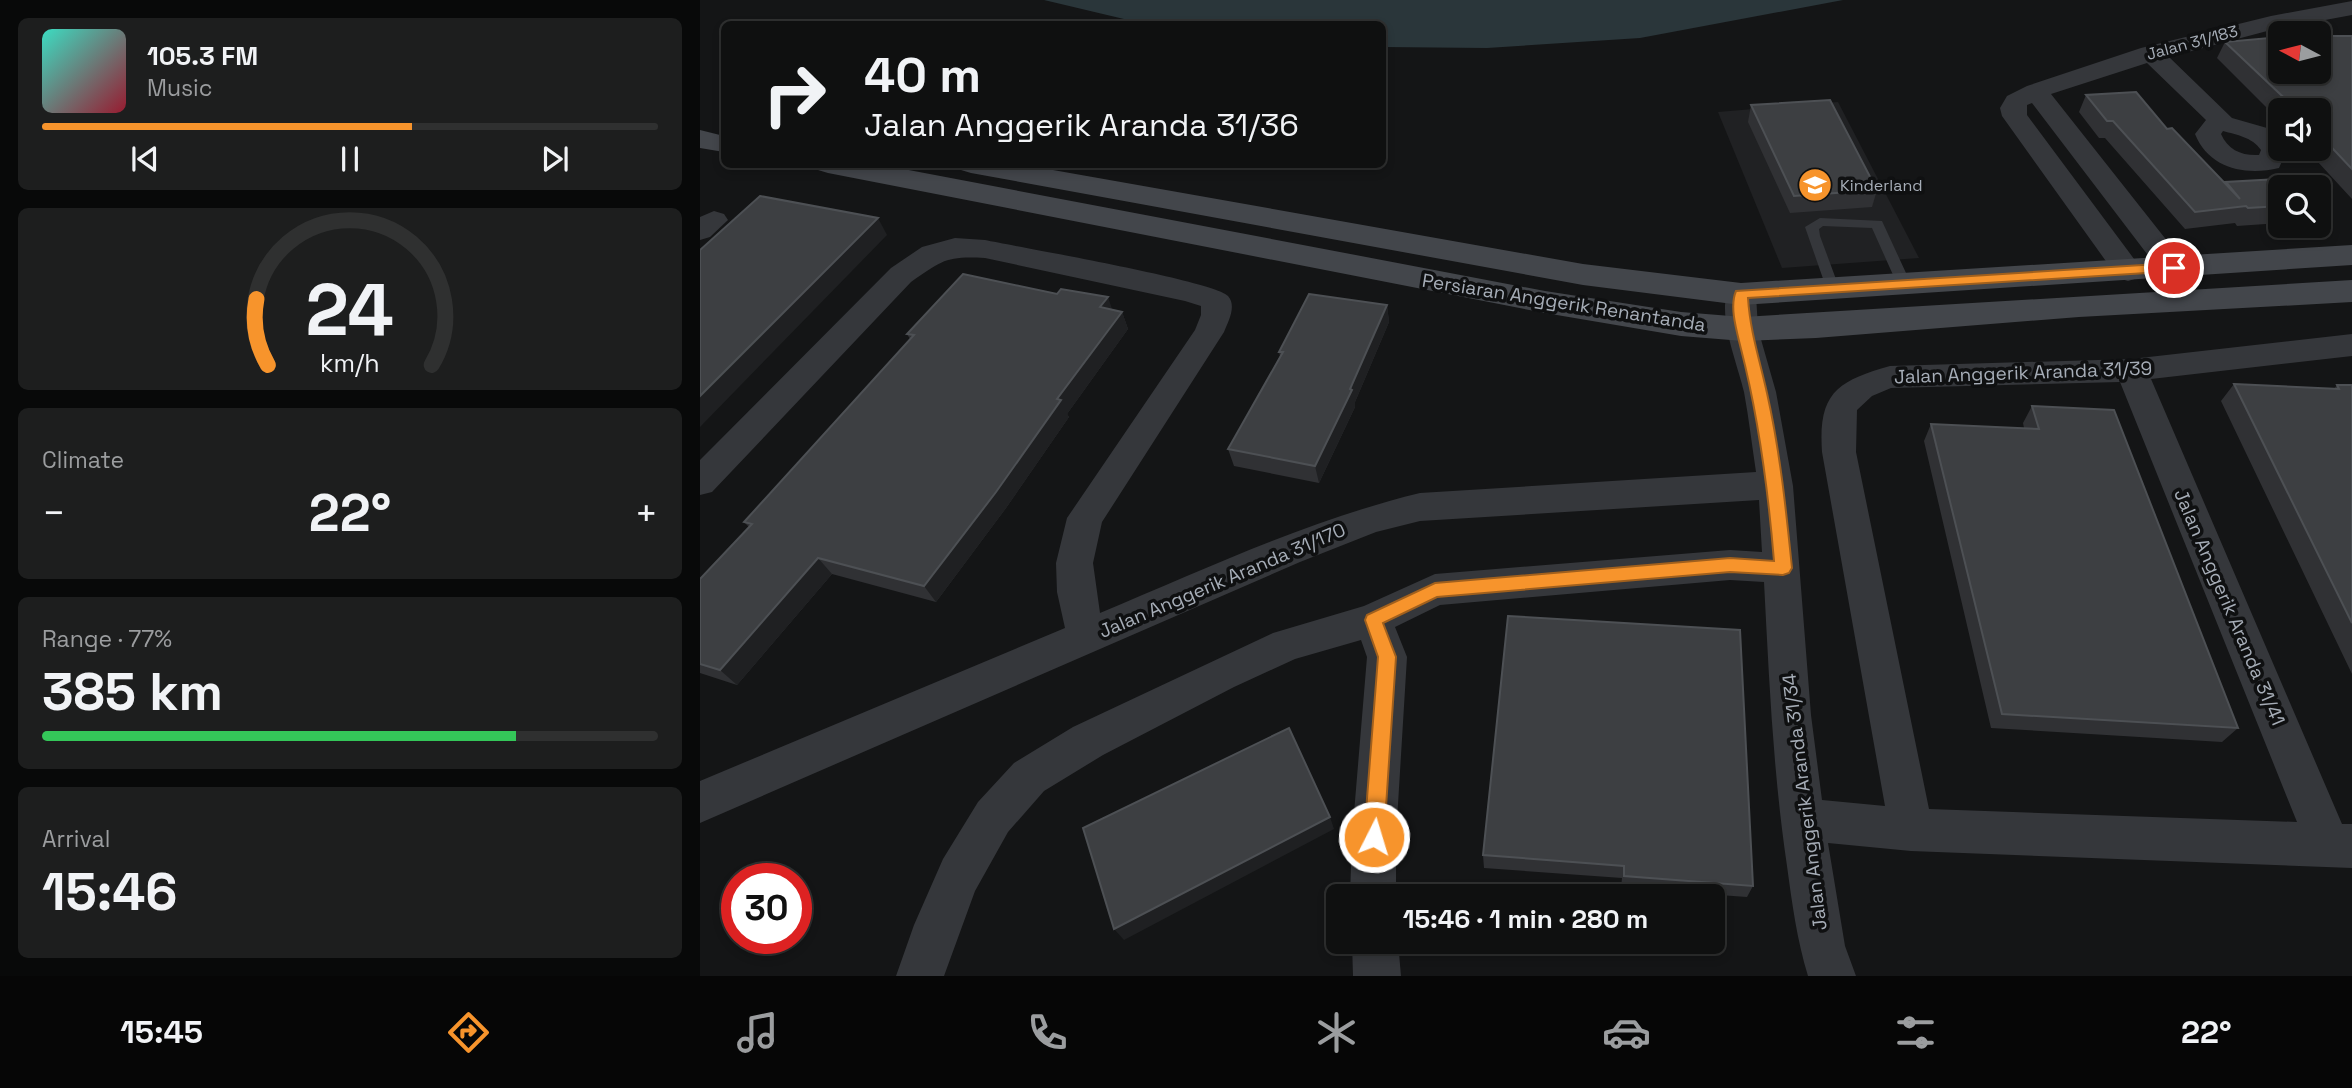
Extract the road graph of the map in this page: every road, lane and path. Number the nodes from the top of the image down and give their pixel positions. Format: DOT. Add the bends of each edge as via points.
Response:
graph roads {
  1 [pos="2352,8"];
  2 [pos="2148,53"];
  3 [pos="2036,91"];
  4 [pos="700,114"];
  5 [pos="721,118"];
  6 [pos="2223,123"];
  7 [pos="700,139"];
  8 [pos="721,143"];
  9 [pos="849,168"];
  10 [pos="992,168"];
  11 [pos="2119,197"];
  12 [pos="2077,201"];
  13 [pos="2352,255"];
  14 [pos="2174,268"];
  15 [pos="2128,271"];
  16 [pos="1905,286"];
  17 [pos="1833,290"];
  18 [pos="2352,291"];
  19 [pos="1742,312"];
  20 [pos="2352,345"];
  21 [pos="2131,370"];
  22 [pos="700,482"];
  23 [pos="1776,486"];
  24 [pos="1783,568"];
  25 [pos="1373,620"];
  26 [pos="1087,637"];
  27 [pos="700,802"];
  28 [pos="1802,819"];
  29 [pos="1911,830"];
  30 [pos="2340,845"];
  31 [pos="1373,884"];
  32 [pos="1376,954"];
  33 [pos="920,976"];
  34 [pos="1377,976"];
  35 [pos="1832,976"];
  1 -- 2 [label="street, Jalan 31/183" via="2260,24"];
  2 -- 3 [label="street, Jalan 31/183"];
  2 -- 6 [label="street"];
  3 -- 11 [label="street"];
  3 -- 12 [label="street" via="2016,101 2015,116"];
  4 -- 5 [label="main road"];
  7 -- 8 [label="main road"];
  9 -- 19 [label="main road, Persiaran Anggerik Renantanda" via="1681,324"];
  10 -- 19 [label="main road, Persiaran Anggerik Renantanda" via="1690,291"];
  11 -- 12 [label="street"];
  11 -- 14 [label="street"];
  12 -- 15 [label="street"];
  13 -- 14 [label="main road, Persiaran Anggerik Renantanda"];
  14 -- 15 [label="main road, Persiaran Anggerik Renantanda"];
  15 -- 16 [label="main road, Persiaran Anggerik Renantanda"];
  16 -- 17 [label="main road, Persiaran Anggerik Renantanda"];
  16 -- 17 [label="lane" via="1877,224 1820,222 1812,227 1813,236"];
  17 -- 19 [label="main road, Persiaran Anggerik Renantanda"];
  18 -- 19 [label="main road, Persiaran Anggerik Renantanda" via="1816,326"];
  19 -- 23 [label="street, Jalan Anggerik Aranda 31/34"];
  20 -- 21 [label="street, Jalan Anggerik Aranda 31/39"];
  21 -- 29 [label="street, Jalan Anggerik Aranda 31/39" via="1890,377 1851,394 1841,404 1836,422 1839,452"];
  21 -- 30 [label="street, Jalan Anggerik Aranda 31/41"];
  22 -- 26 [label="street" via="901,275 932,254 955,247 985,249 1216,301 1209,332 1085,518 1075,543 1076,601"];
  23 -- 24 [label="street, Jalan Anggerik Aranda 31/34"];
  23 -- 26 [label="street, Jalan Anggerik Aranda 31/170" via="1420,507 1371,519 1287,551"];
  24 -- 25 [label="street" via="1730,565 1435,590"];
  24 -- 28 [label="street, Jalan Anggerik Aranda 31/34"];
  25 -- 31 [label="street" via="1387,657"];
  25 -- 33 [label="street" via="1287,645 1220,675 1088,741 1029,777 993,817 959,875"];
  26 -- 27 [label="street, Jalan Anggerik Aranda 31/170"];
  28 -- 29 [label="street"];
  28 -- 35 [label="street, Jalan Anggerik Aranda 31/34" via="1822,946"];
  29 -- 30 [label="street"];
  32 -- 34 [label="street"];
}
